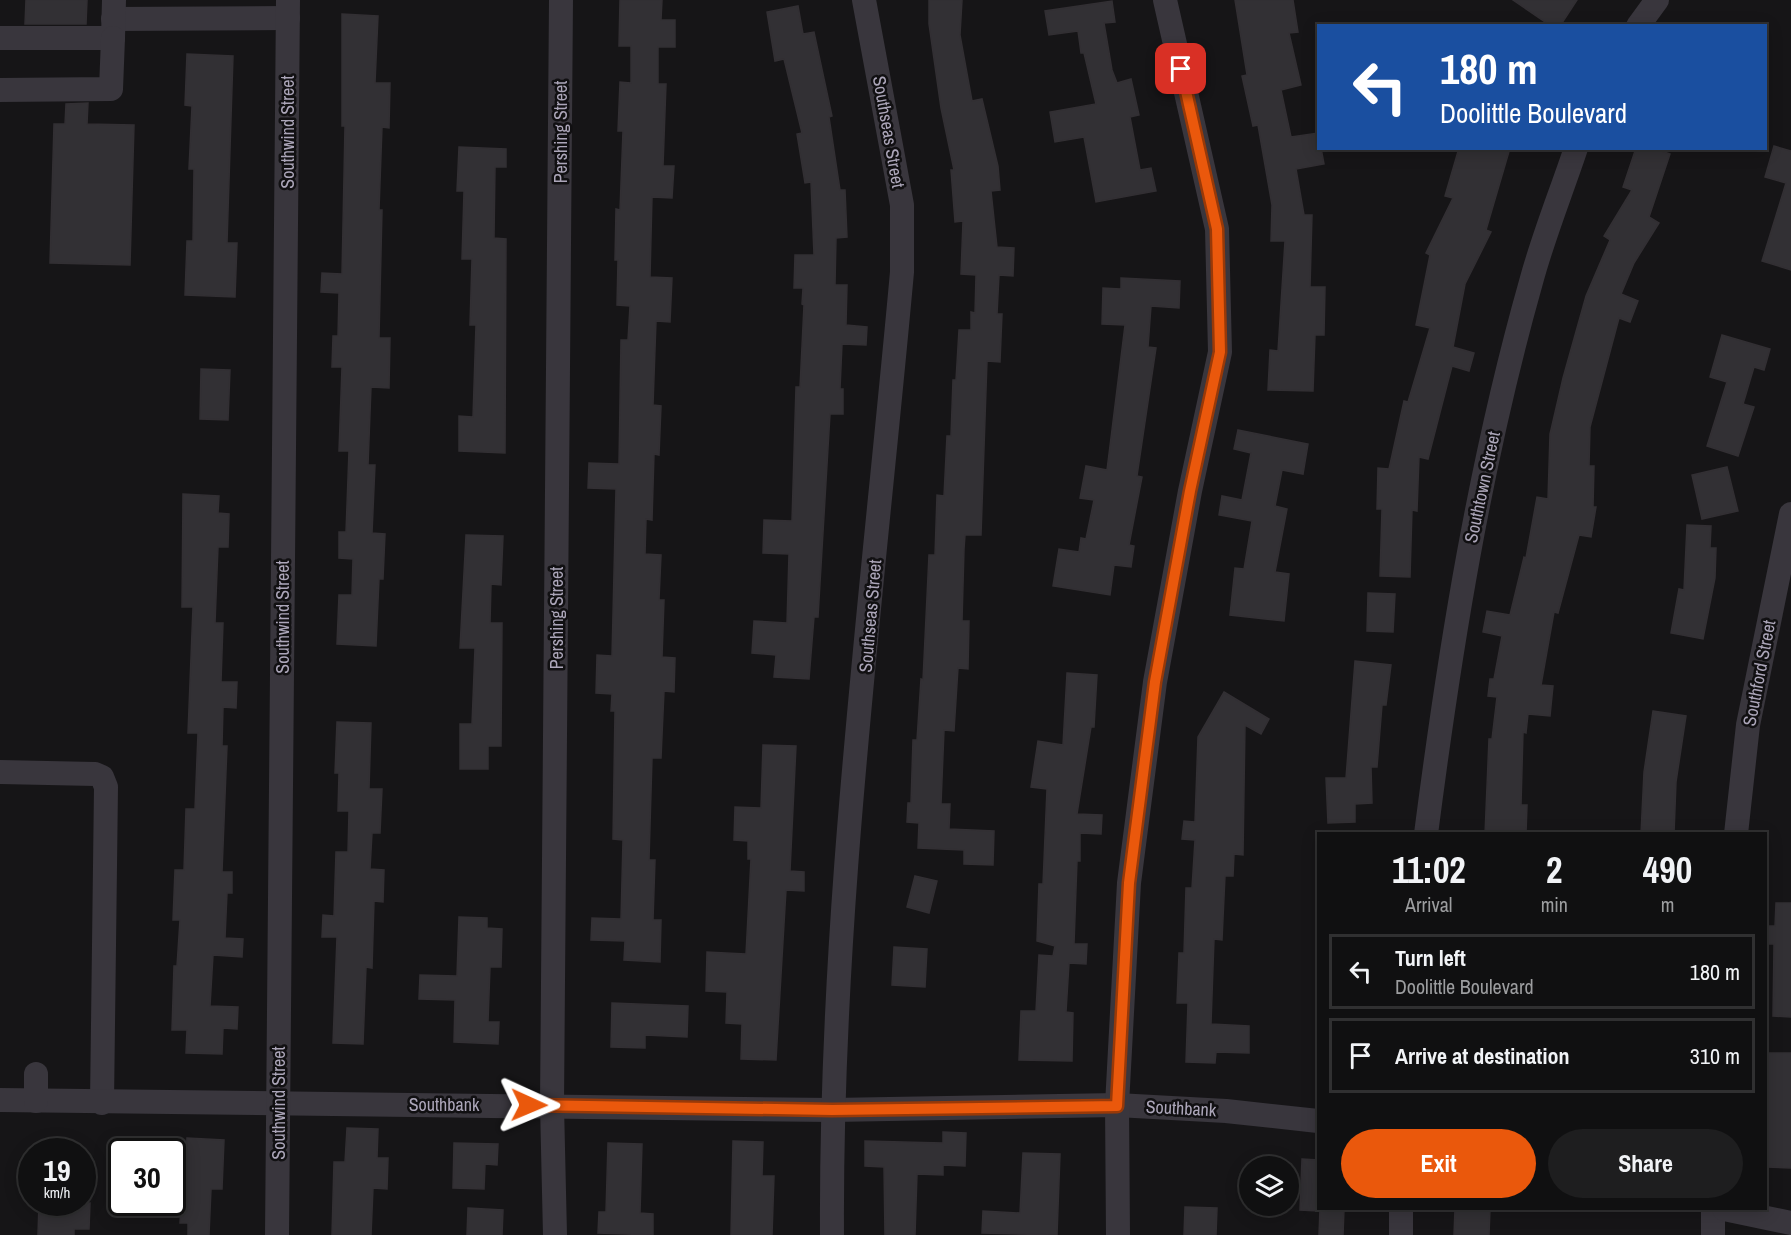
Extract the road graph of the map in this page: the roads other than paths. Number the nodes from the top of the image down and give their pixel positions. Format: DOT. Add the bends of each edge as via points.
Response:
graph roads {
  1 [pos="561,0"];
  2 [pos="864,0"];
  3 [pos="1165,0"];
  4 [pos="1657,0"];
  5 [pos="288,9"];
  6 [pos="113,19"];
  7 [pos="1639,24"];
  8 [pos="0,38"];
  9 [pos="0,90"];
  10 [pos="1575,150"];
  11 [pos="1791,514"];
  12 [pos="0,772"];
  13 [pos="1426,832"];
  14 [pos="1736,832"];
  15 [pos="36,1074"];
  16 [pos="0,1100"];
  17 [pos="36,1101"];
  18 [pos="102,1103"];
  19 [pos="278,1104"];
  20 [pos="552,1105"];
  21 [pos="1117,1106"];
  22 [pos="832,1110"];
  23 [pos="1317,1121"];
  24 [pos="1401,1210"];
  25 [pos="1713,1210"];
  26 [pos="1729,1210"];
  27 [pos="1791,1223"];
  28 [pos="277,1235"];
  29 [pos="555,1235"];
  30 [pos="832,1235"];
  31 [pos="1118,1235"];
  32 [pos="1401,1235"];
  33 [pos="1713,1235"];
  1 -- 20 [label="street, Pershing Street"];
  2 -- 22 [label="street, Southseas Street" via="902,205 902,272 844,894"];
  3 -- 21 [label="street" via="1217,229 1220,352 1155,682 1129,883"];
  4 -- 7 [label="street"];
  5 -- 6 [label="street"];
  5 -- 19 [label="street, Southwind Street"];
  6 -- 8 [label="street"];
  6 -- 9 [label="street" via="111,89"];
  10 -- 13 [label="street, Southtown Street" via="1531,280 1492,436 1471,533"];
  11 -- 14 [label="street, Southford Street" via="1748,724"];
  12 -- 18 [label="street" via="95,774 102,777 106,787"];
  15 -- 17 [label="street"];
  16 -- 17 [label="street, Southbank"];
  17 -- 18 [label="street, Southbank"];
  18 -- 19 [label="street, Southbank"];
  19 -- 20 [label="street, Southbank"];
  19 -- 28 [label="street, Southwind Street"];
  20 -- 22 [label="street, Southbank"];
  20 -- 29 [label="street, Pershing Street"];
  21 -- 22 [label="street, Southbank"];
  21 -- 23 [label="street, Southbank" via="1226,1111"];
  21 -- 31 [label="street"];
  22 -- 30 [label="street, Southseas Street"];
  24 -- 32 [label="street"];
  25 -- 33 [label="street"];
  26 -- 27 [label="street"];
}
